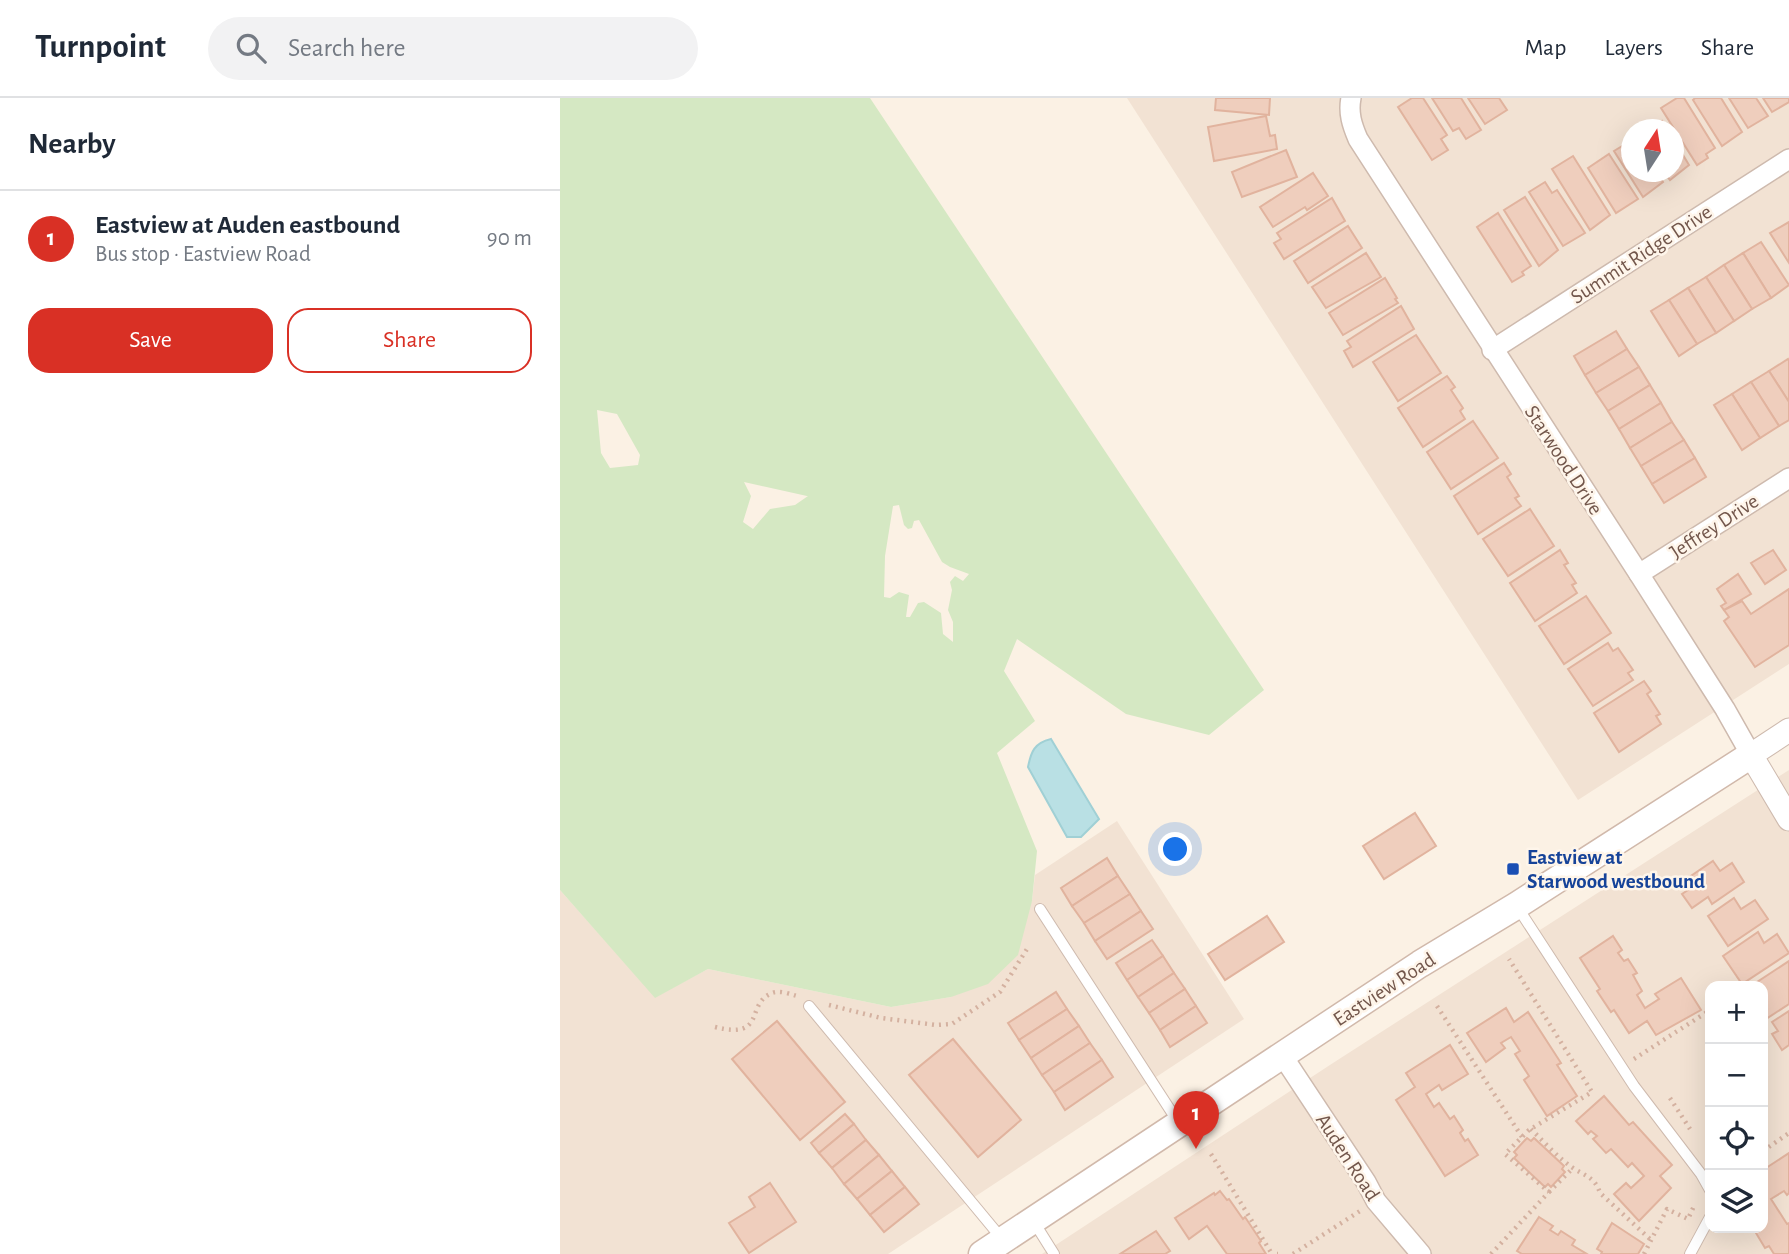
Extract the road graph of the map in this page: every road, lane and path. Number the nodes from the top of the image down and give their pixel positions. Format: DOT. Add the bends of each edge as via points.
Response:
graph roads {
  1 [pos="1351,98"];
  2 [pos="1789,159"];
  3 [pos="1492,350"];
  4 [pos="1789,478"];
  5 [pos="1639,574"];
  6 [pos="1789,730"];
  7 [pos="1751,755"];
  8 [pos="1789,819"];
  9 [pos="1516,906"];
  10 [pos="1040,909"];
  11 [pos="1027,949"];
  12 [pos="1510,960"];
  13 [pos="800,997"];
  14 [pos="823,1003"];
  15 [pos="809,1006"];
  16 [pos="1437,1006"];
  17 [pos="1705,1013"];
  18 [pos="715,1027"];
  19 [pos="1629,1052"];
  20 [pos="1282,1055"];
  21 [pos="1670,1098"];
  22 [pos="1178,1122"];
  23 [pos="1531,1129"];
  24 [pos="1789,1133"];
  25 [pos="1522,1137"];
  26 [pos="1696,1138"];
  27 [pos="1768,1148"];
  28 [pos="1211,1154"];
  29 [pos="1573,1168"];
  30 [pos="1705,1181"];
  31 [pos="1549,1192"];
  32 [pos="1376,1201"];
  33 [pos="1693,1206"];
  34 [pos="1033,1221"];
  35 [pos="1705,1226"];
  36 [pos="1651,1240"];
  37 [pos="993,1247"];
  38 [pos="1054,1254"];
  39 [pos="1276,1254"];
  40 [pos="1293,1254"];
  41 [pos="1421,1254"];
  42 [pos="1492,1254"];
  43 [pos="1644,1254"];
  44 [pos="1690,1254"];
  1 -- 3 [label="street, Starwood Drive" via="1352,125 1359,139"];
  2 -- 3 [label="street, Summit Ridge Drive"];
  3 -- 5 [label="street, Starwood Drive"];
  4 -- 5 [label="street, Jeffrey Drive"];
  5 -- 7 [label="street, Starwood Drive"];
  6 -- 7 [label="street, Eastview Road"];
  7 -- 8 [label="street, Starwood Drive"];
  7 -- 9 [label="main road, Eastview Road"];
  9 -- 20 [label="main road, Eastview Road"];
  9 -- 30 [label="lane" via="1634,1086"];
  10 -- 22 [label="lane"];
  11 -- 14 [label="path" via="1000,992 952,1024 881,1018"];
  12 -- 23 [label="path" via="1592,1092"];
  13 -- 18 [label="path" via="771,993 743,1029"];
  15 -- 37 [label="lane"];
  16 -- 25 [label="path"];
  17 -- 19 [label="path" via="1635,1060"];
  20 -- 22 [label="main road, Eastview Road"];
  20 -- 32 [label="street, Auden Road"];
  21 -- 26 [label="path"];
  22 -- 34 [label="main road, Eastview Road"];
  23 -- 25 [label="path"];
  23 -- 29 [label="path"];
  24 -- 27 [label="path"];
  25 -- 31 [label="path" via="1505,1154"];
  28 -- 39 [label="path"];
  29 -- 31 [label="path"];
  29 -- 36 [label="path" via="1586,1173 1600,1193"];
  31 -- 42 [label="path"];
  32 -- 40 [label="path"];
  32 -- 41 [label="street, Auden Road"];
  33 -- 36 [label="path" via="1688,1219 1667,1209"];
  34 -- 37 [label="main road, Eastview Road"];
  34 -- 38 [label="lane"];
  35 -- 44 [label="lane"];
  36 -- 43 [label="path"];
}
